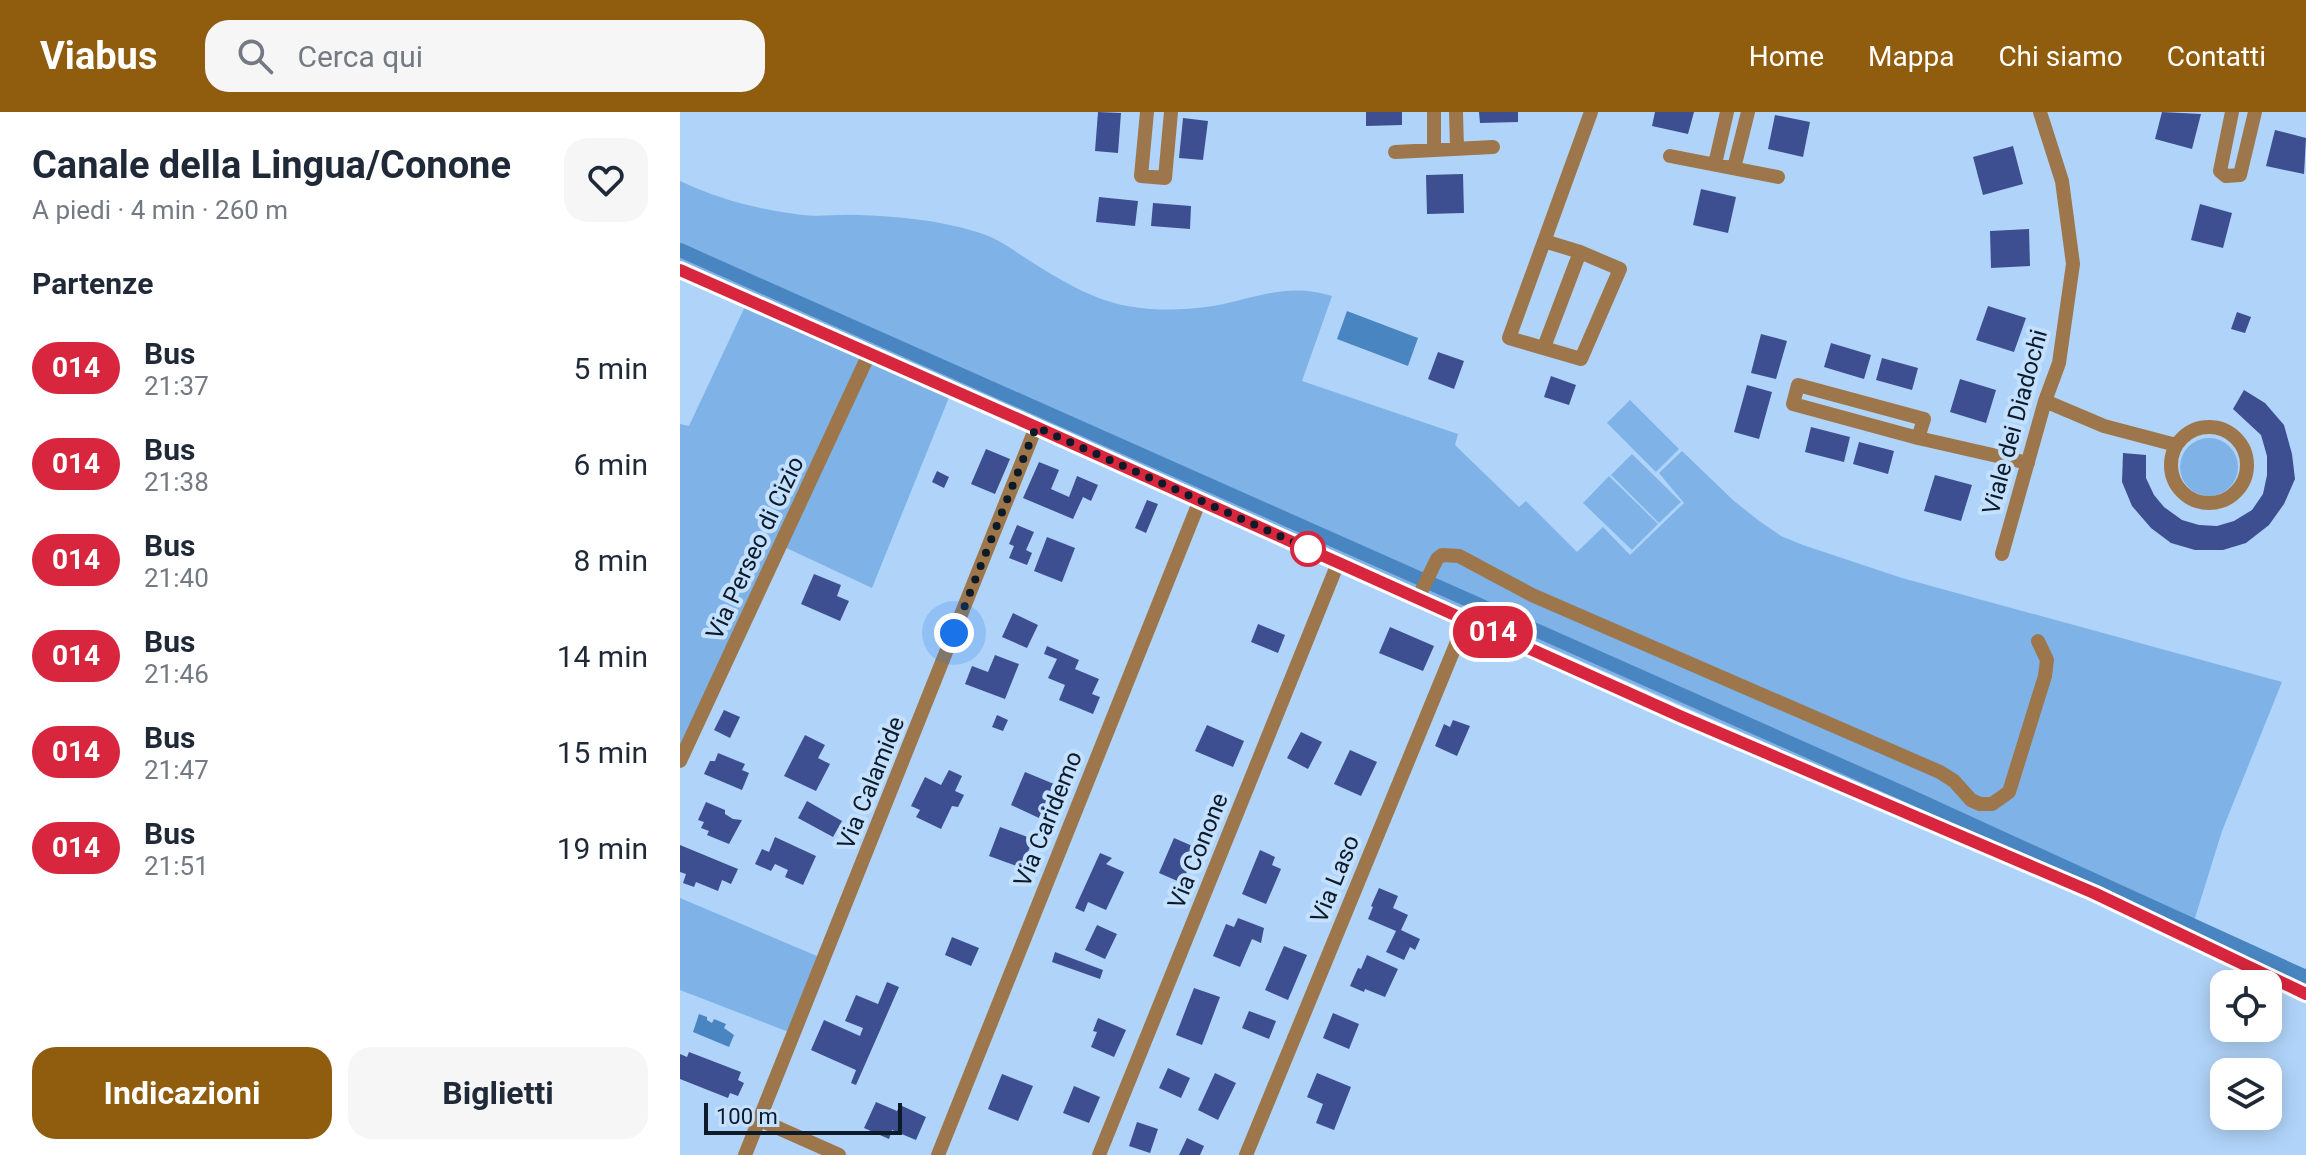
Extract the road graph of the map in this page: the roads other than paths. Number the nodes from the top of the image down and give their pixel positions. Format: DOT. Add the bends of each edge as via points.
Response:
graph roads {
  1 [pos="1147,112"];
  2 [pos="1171,112"];
  3 [pos="1434,112"];
  4 [pos="1456,112"];
  5 [pos="1591,112"];
  6 [pos="1727,112"];
  7 [pos="1748,112"];
  8 [pos="2040,112"];
  9 [pos="2232,112"];
  10 [pos="2255,112"];
  11 [pos="1493,147"];
  12 [pos="1457,148"];
  13 [pos="1434,149"];
  14 [pos="1395,152"];
  15 [pos="1670,156"];
  16 [pos="1715,164"];
  17 [pos="1734,168"];
  18 [pos="1778,177"];
  19 [pos="1544,241"];
  20 [pos="1580,252"];
  21 [pos="680,270"];
  22 [pos="1544,347"];
  23 [pos="869,354"];
  24 [pos="2045,401"];
  25 [pos="1036,427"];
  26 [pos="1918,438"];
  27 [pos="2176,445"];
  28 [pos="2028,463"];
  29 [pos="1200,500"];
  30 [pos="2002,554"];
  31 [pos="1338,563"];
  32 [pos="1420,593"];
  33 [pos="1466,620"];
  34 [pos="2038,641"];
  35 [pos="680,761"];
  36 [pos="2306,994"];
  37 [pos="760,1120"];
  38 [pos="745,1155"];
  39 [pos="839,1155"];
  40 [pos="938,1155"];
  41 [pos="1099,1155"];
  42 [pos="1246,1155"];
  1 -- 2 [label="street" via="1141,176 1165,178"];
  3 -- 13 [label="street"];
  4 -- 12 [label="street"];
  5 -- 19 [label="street"];
  6 -- 16 [label="street"];
  7 -- 17 [label="street"];
  8 -- 24 [label="street, Viale dei Diadochi" via="2062,181 2073,264 2059,363"];
  9 -- 10 [label="street" via="2220,171 2226,176 2240,175"];
  11 -- 12 [label="street"];
  12 -- 13 [label="street"];
  13 -- 14 [label="street"];
  15 -- 16 [label="street"];
  16 -- 17 [label="street"];
  17 -- 18 [label="street"];
  19 -- 20 [label="street"];
  19 -- 22 [label="street" via="1509,338"];
  20 -- 22 [label="street"];
  20 -- 22 [label="street" via="1620,269 1581,359"];
  21 -- 23 [label="street"];
  23 -- 25 [label="street"];
  23 -- 35 [label="street, Via Perseo di Cizio"];
  24 -- 27 [label="street" via="2104,426"];
  24 -- 28 [label="street, Viale dei Diadochi"];
  25 -- 29 [label="street"];
  25 -- 37 [label="street, Via Calamide"];
  26 -- 26 [label="street" via="1924,419 1798,385 1793,404"];
  26 -- 28 [label="street"];
  27 -- 27 [label="street" via="2174,481 2194,501 2223,501 2244,482 2245,450 2225,431 2202,428"];
  28 -- 30 [label="street, Viale dei Diadochi"];
  29 -- 31 [label="street"];
  29 -- 40 [label="street, Via Caridemo"];
  31 -- 32 [label="street"];
  31 -- 41 [label="street, Via Conone"];
  32 -- 33 [label="street"];
  32 -- 34 [label="street" via="1442,555 1459,556 1532,595 1940,772 1980,804 1992,804 2009,792 2045,676 2047,660"];
  33 -- 36 [label="street" via="2094,893"];
  33 -- 42 [label="street, Via Laso"];
  37 -- 38 [label="street, Via Calamide"];
  37 -- 39 [label="street"];
}
